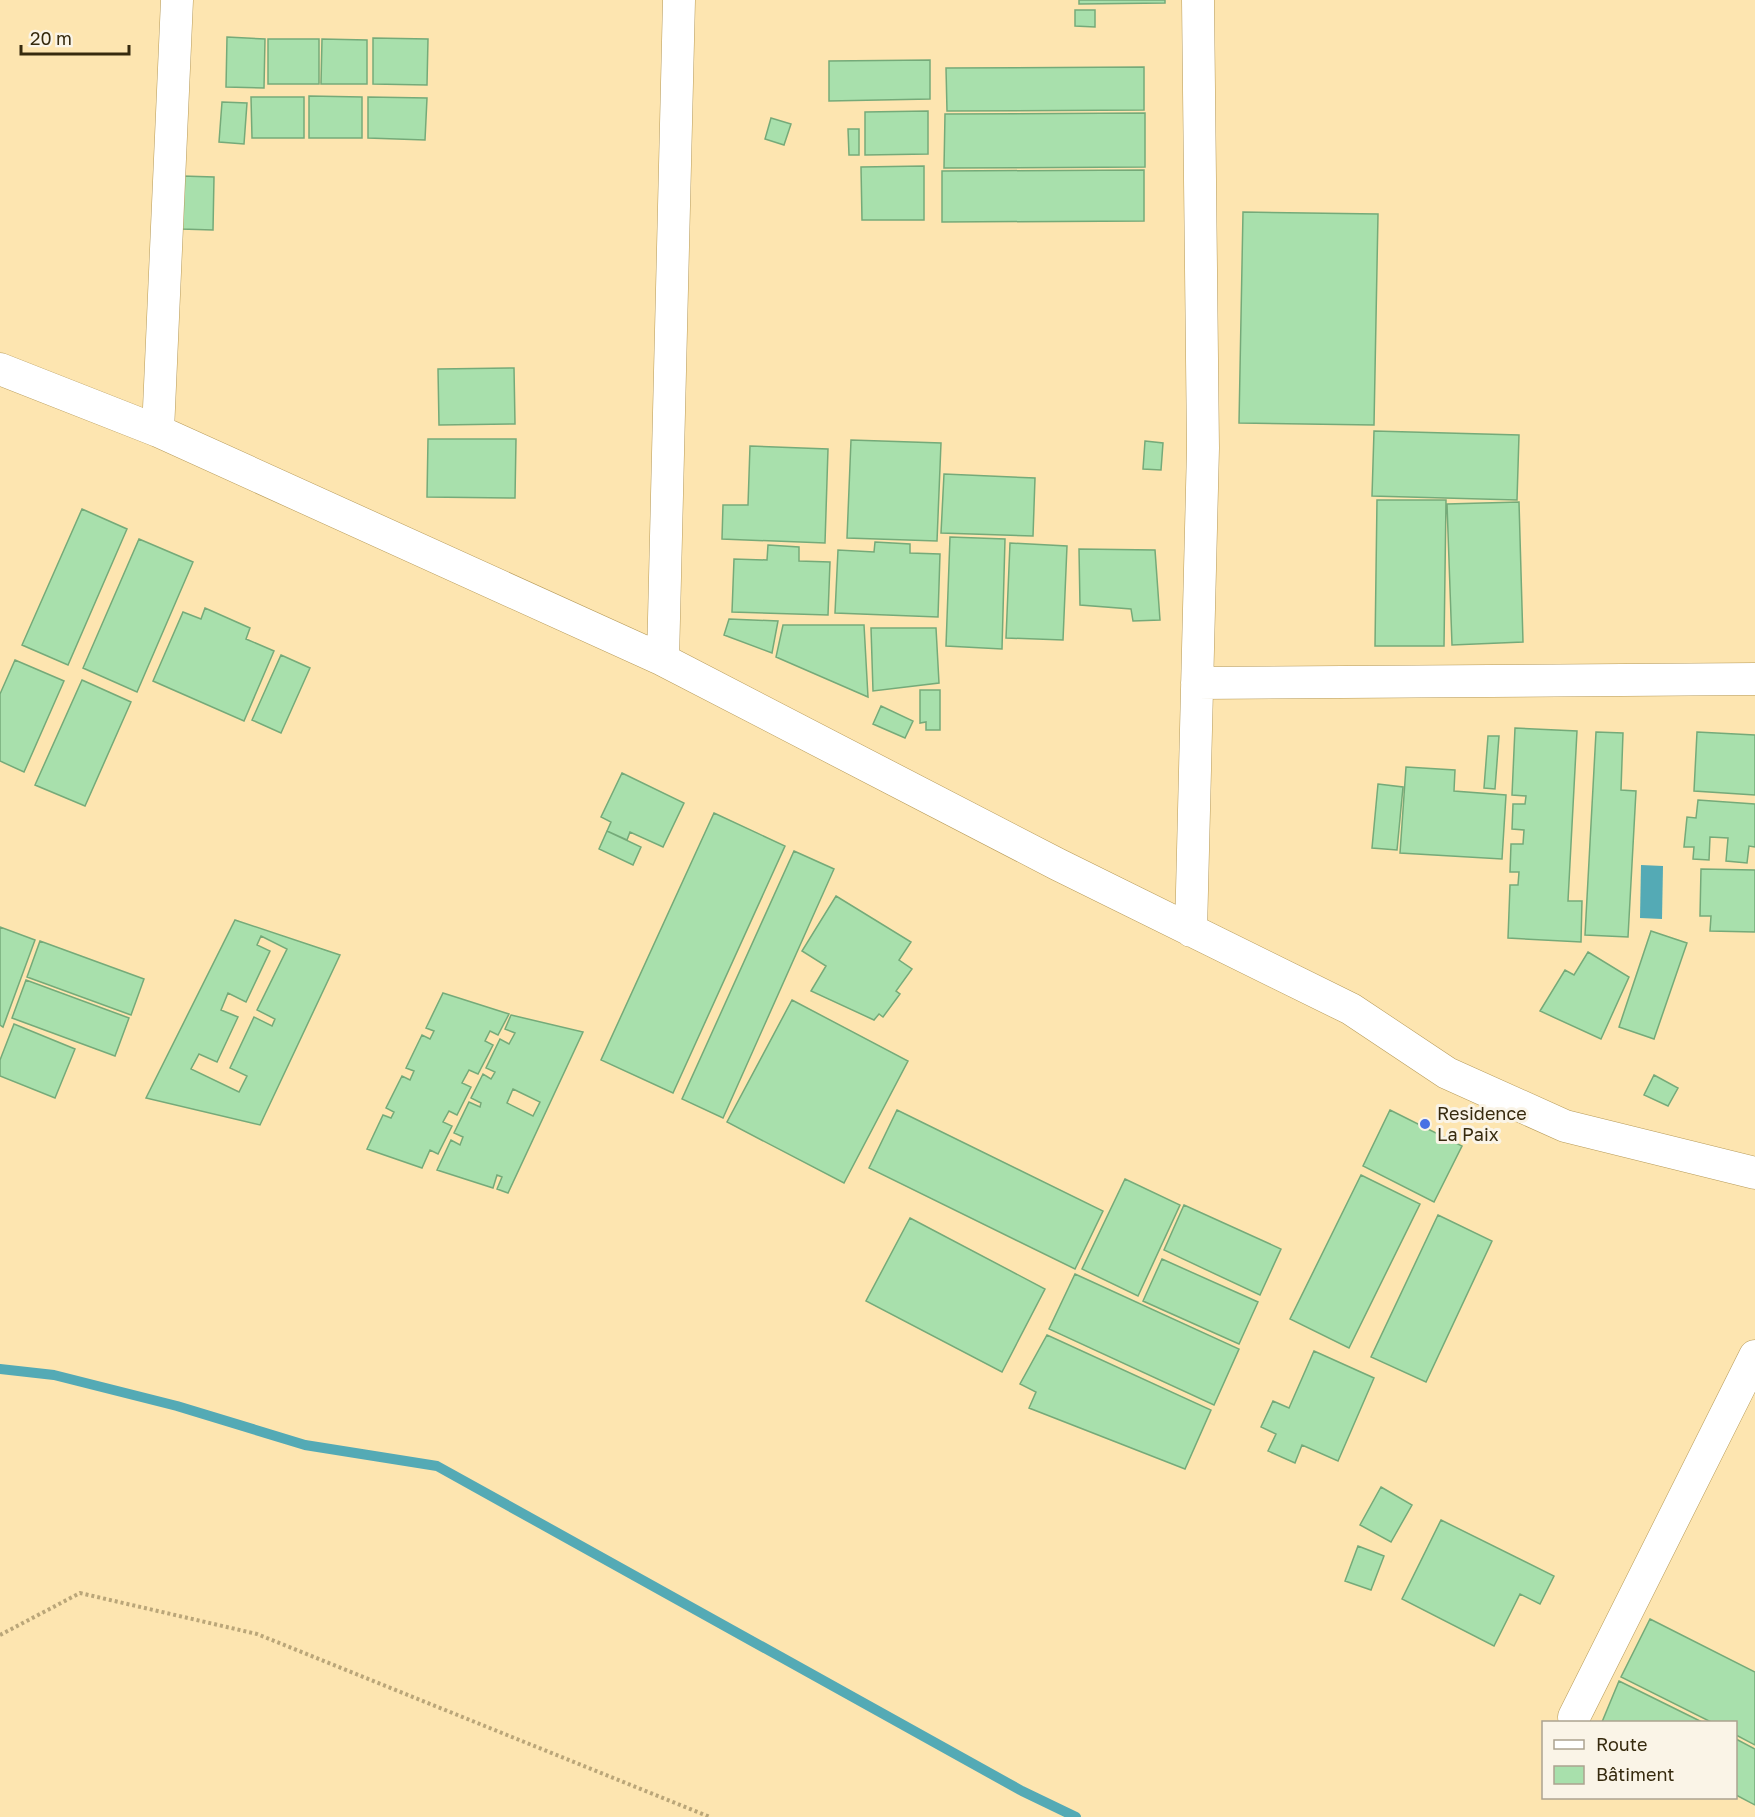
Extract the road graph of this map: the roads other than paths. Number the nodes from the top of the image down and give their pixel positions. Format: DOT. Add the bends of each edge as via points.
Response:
graph roads {
  1 [pos="177,0"];
  2 [pos="680,0"];
  3 [pos="1198,0"];
  4 [pos="0,369"];
  5 [pos="158,431"];
  6 [pos="663,660"];
  7 [pos="1755,679"];
  8 [pos="1197,683"];
  9 [pos="1191,931"];
  10 [pos="1755,1173"];
  11 [pos="1755,1356"];
  12 [pos="1574,1717"];
  1 -- 5 [label="street"];
  2 -- 6 [label="street"];
  3 -- 8 [label="street" via="1203,448"];
  4 -- 5 [label="street"];
  5 -- 6 [label="street"];
  6 -- 9 [label="street"];
  7 -- 8 [label="street"];
  8 -- 9 [label="street"];
  9 -- 10 [label="street" via="1351,1009 1447,1073 1565,1126"];
  11 -- 12 [label="street"];
}
